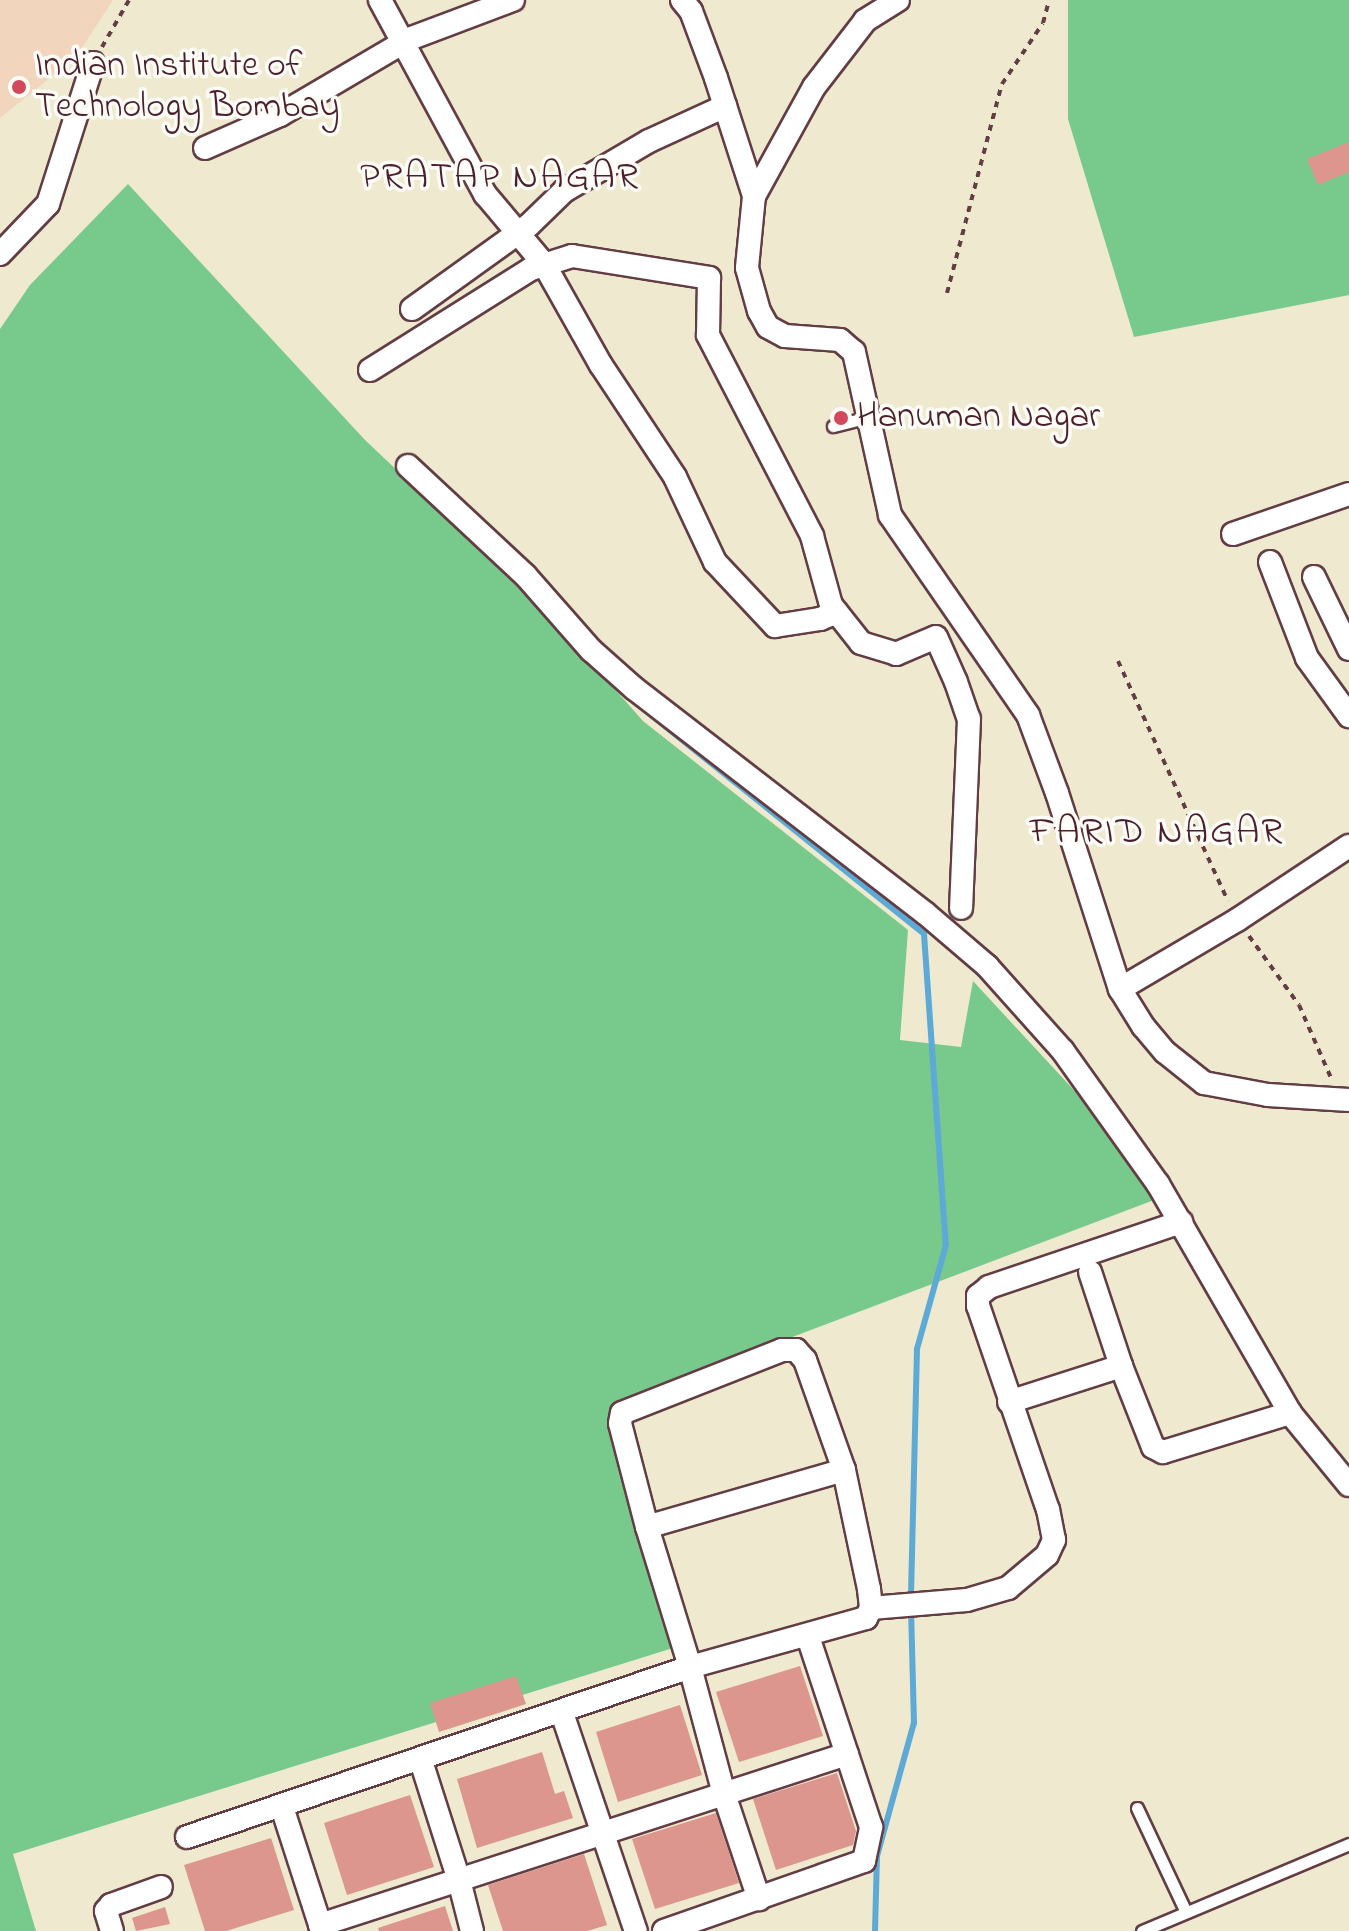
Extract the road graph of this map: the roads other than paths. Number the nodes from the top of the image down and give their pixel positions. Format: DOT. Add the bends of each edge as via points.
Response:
graph roads {
  1 [pos="380,0"];
  2 [pos="513,0"];
  3 [pos="682,0"];
  4 [pos="898,0"];
  5 [pos="401,44"];
  6 [pos="93,63"];
  7 [pos="725,106"];
  8 [pos="205,148"];
  9 [pos="754,196"];
  10 [pos="520,231"];
  11 [pos="0,254"];
  12 [pos="544,264"];
  13 [pos="412,309"];
  14 [pos="370,370"];
  15 [pos="868,417"];
  16 [pos="833,426"];
  17 [pos="408,466"];
  18 [pos="1349,494"];
  19 [pos="1233,534"];
  20 [pos="1270,562"];
  21 [pos="1314,577"];
  22 [pos="837,612"];
  23 [pos="1349,649"];
  24 [pos="1349,716"];
  25 [pos="1349,846"];
  26 [pos="961,908"];
  27 [pos="1120,989"];
  28 [pos="1346,1106"];
  29 [pos="1181,1222"];
  30 [pos="1090,1272"];
  31 [pos="1121,1366"];
  32 [pos="1009,1402"];
  33 [pos="1290,1413"];
  34 [pos="844,1470"];
  35 [pos="1349,1485"];
  36 [pos="647,1527"];
  37 [pos="879,1607"];
  38 [pos="808,1636"];
  39 [pos="690,1667"];
  40 [pos="562,1713"];
  41 [pos="847,1754"];
  42 [pos="421,1761"];
  43 [pos="724,1794"];
  44 [pos="282,1807"];
  45 [pos="1137,1808"];
  46 [pos="603,1833"];
  47 [pos="187,1837"];
  48 [pos="1349,1844"];
  49 [pos="459,1880"];
  50 [pos="161,1887"];
  51 [pos="759,1899"];
  52 [pos="1186,1912"];
  53 [pos="321,1928"];
  54 [pos="112,1931"];
  55 [pos="472,1931"];
  56 [pos="636,1931"];
  57 [pos="664,1931"];
  58 [pos="1142,1931"];
  1 -- 5 [label="street"];
  2 -- 5 [label="street"];
  3 -- 7 [label="street" via="691,11"];
  4 -- 9 [label="street" via="865,21 814,87"];
  5 -- 8 [label="street" via="280,115"];
  5 -- 10 [label="street" via="485,194"];
  6 -- 11 [label="street" via="48,204"];
  7 -- 9 [label="street"];
  7 -- 10 [label="street" via="649,141 564,191"];
  9 -- 15 [label="street" via="747,268 759,311 768,327 785,336 847,343 854,352"];
  10 -- 12 [label="street"];
  10 -- 13 [label="street"];
  12 -- 14 [label="street"];
  12 -- 22 [label="street" via="601,365 675,477 715,562 775,626"];
  12 -- 22 [label="street" via="572,256 709,278 708,335 812,536"];
  15 -- 16 [label="lane"];
  15 -- 27 [label="street" via="890,515 1028,715"];
  17 -- 29 [label="street" via="525,575 591,650 635,689 987,966 1063,1051"];
  18 -- 19 [label="street"];
  20 -- 24 [label="street" via="1307,658"];
  21 -- 23 [label="street"];
  22 -- 26 [label="street" via="861,643 896,654 936,637 956,682 969,719"];
  25 -- 27 [label="street"];
  27 -- 28 [label="street" via="1165,1052 1204,1083"];
  29 -- 32 [label="street" via="989,1287 978,1296"];
  29 -- 33 [label="street"];
  30 -- 31 [label="street"];
  31 -- 32 [label="street"];
  31 -- 33 [label="street" via="1153,1447 1163,1452"];
  32 -- 37 [label="street" via="1048,1510 1054,1540 1047,1555 1008,1588 947,1603"];
  33 -- 35 [label="street"];
  34 -- 36 [label="street"];
  34 -- 36 [label="street" via="805,1360 796,1350 782,1350 622,1413 620,1423"];
  34 -- 37 [label="street"];
  36 -- 39 [label="street"];
  37 -- 38 [label="street" via="866,1618"];
  38 -- 39 [label="street"];
  38 -- 41 [label="street"];
  39 -- 40 [label="street"];
  39 -- 43 [label="street"];
  40 -- 42 [label="street"];
  40 -- 46 [label="street"];
  41 -- 43 [label="street"];
  41 -- 51 [label="street" via="871,1827 864,1861"];
  42 -- 44 [label="street"];
  42 -- 49 [label="street"];
  43 -- 46 [label="street"];
  43 -- 51 [label="street"];
  44 -- 47 [label="street"];
  44 -- 53 [label="street"];
  45 -- 52 [label="lane"];
  46 -- 49 [label="street"];
  46 -- 56 [label="street"];
  48 -- 52 [label="lane"];
  49 -- 53 [label="street"];
  49 -- 55 [label="street"];
  50 -- 54 [label="street" via="111,1905 106,1911"];
  51 -- 57 [label="street"];
  52 -- 58 [label="lane"];
}
